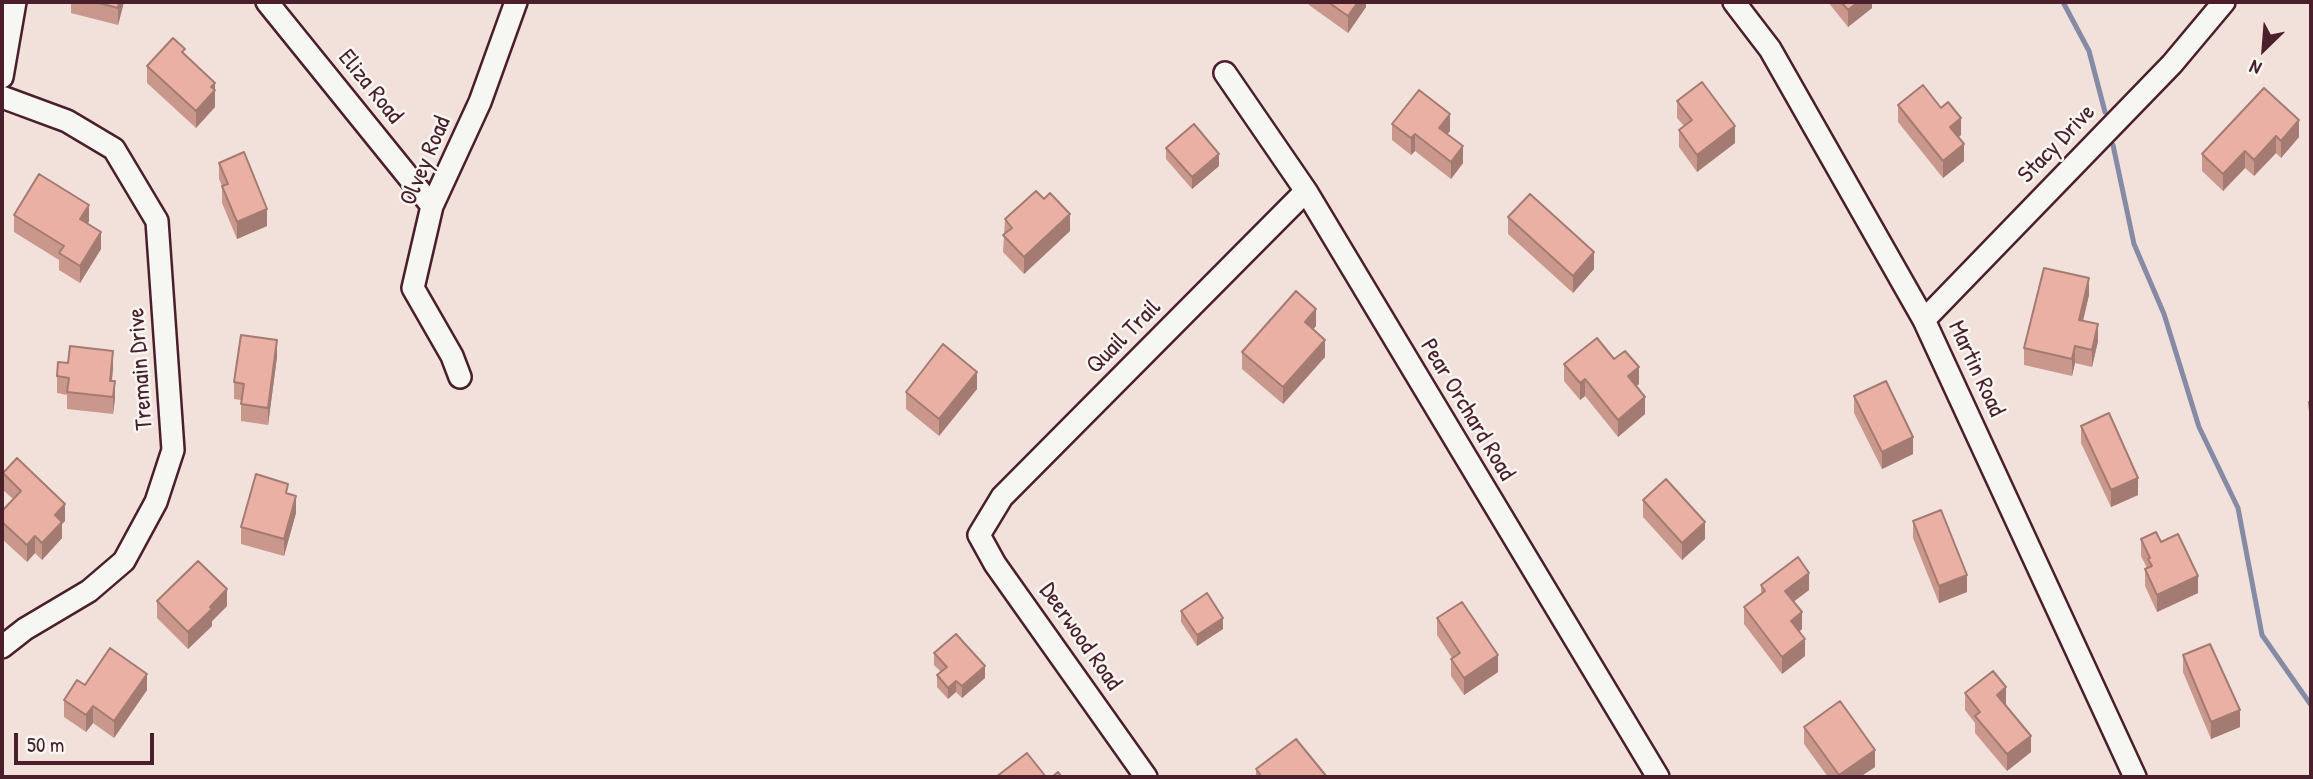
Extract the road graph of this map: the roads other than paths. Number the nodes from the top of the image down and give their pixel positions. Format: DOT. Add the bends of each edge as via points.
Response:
graph roads {
  1 [pos="15,2"];
  2 [pos="267,2"];
  3 [pos="516,2"];
  4 [pos="1734,2"];
  5 [pos="2224,2"];
  6 [pos="1225,73"];
  7 [pos="2,77"];
  8 [pos="2,97"];
  9 [pos="1306,191"];
  10 [pos="432,206"];
  11 [pos="1924,320"];
  12 [pos="460,377"];
  13 [pos="985,525"];
  14 [pos="2,647"];
  15 [pos="1146,777"];
  16 [pos="1658,777"];
  17 [pos="2135,777"];
  1 -- 7 [label="street"];
  2 -- 10 [label="street, Eliza Road"];
  3 -- 10 [label="street, Olvey Road" via="480,102"];
  4 -- 11 [label="street, Martin Road" via="1770,49"];
  5 -- 11 [label="street, Stacy Drive" via="2172,64"];
  6 -- 9 [label="street, Pear Orchard Road"];
  8 -- 14 [label="street, Tremain Drive" via="67,121 114,149 158,221 173,450 156,502 124,561 89,591"];
  9 -- 13 [label="street, Quail Trail" via="1002,498"];
  9 -- 16 [label="street, Pear Orchard Road"];
  10 -- 12 [label="street, Olvey Road" via="413,288"];
  11 -- 17 [label="street, Martin Road"];
  13 -- 15 [label="street, Deerwood Road" via="979,535 995,564"];
}
